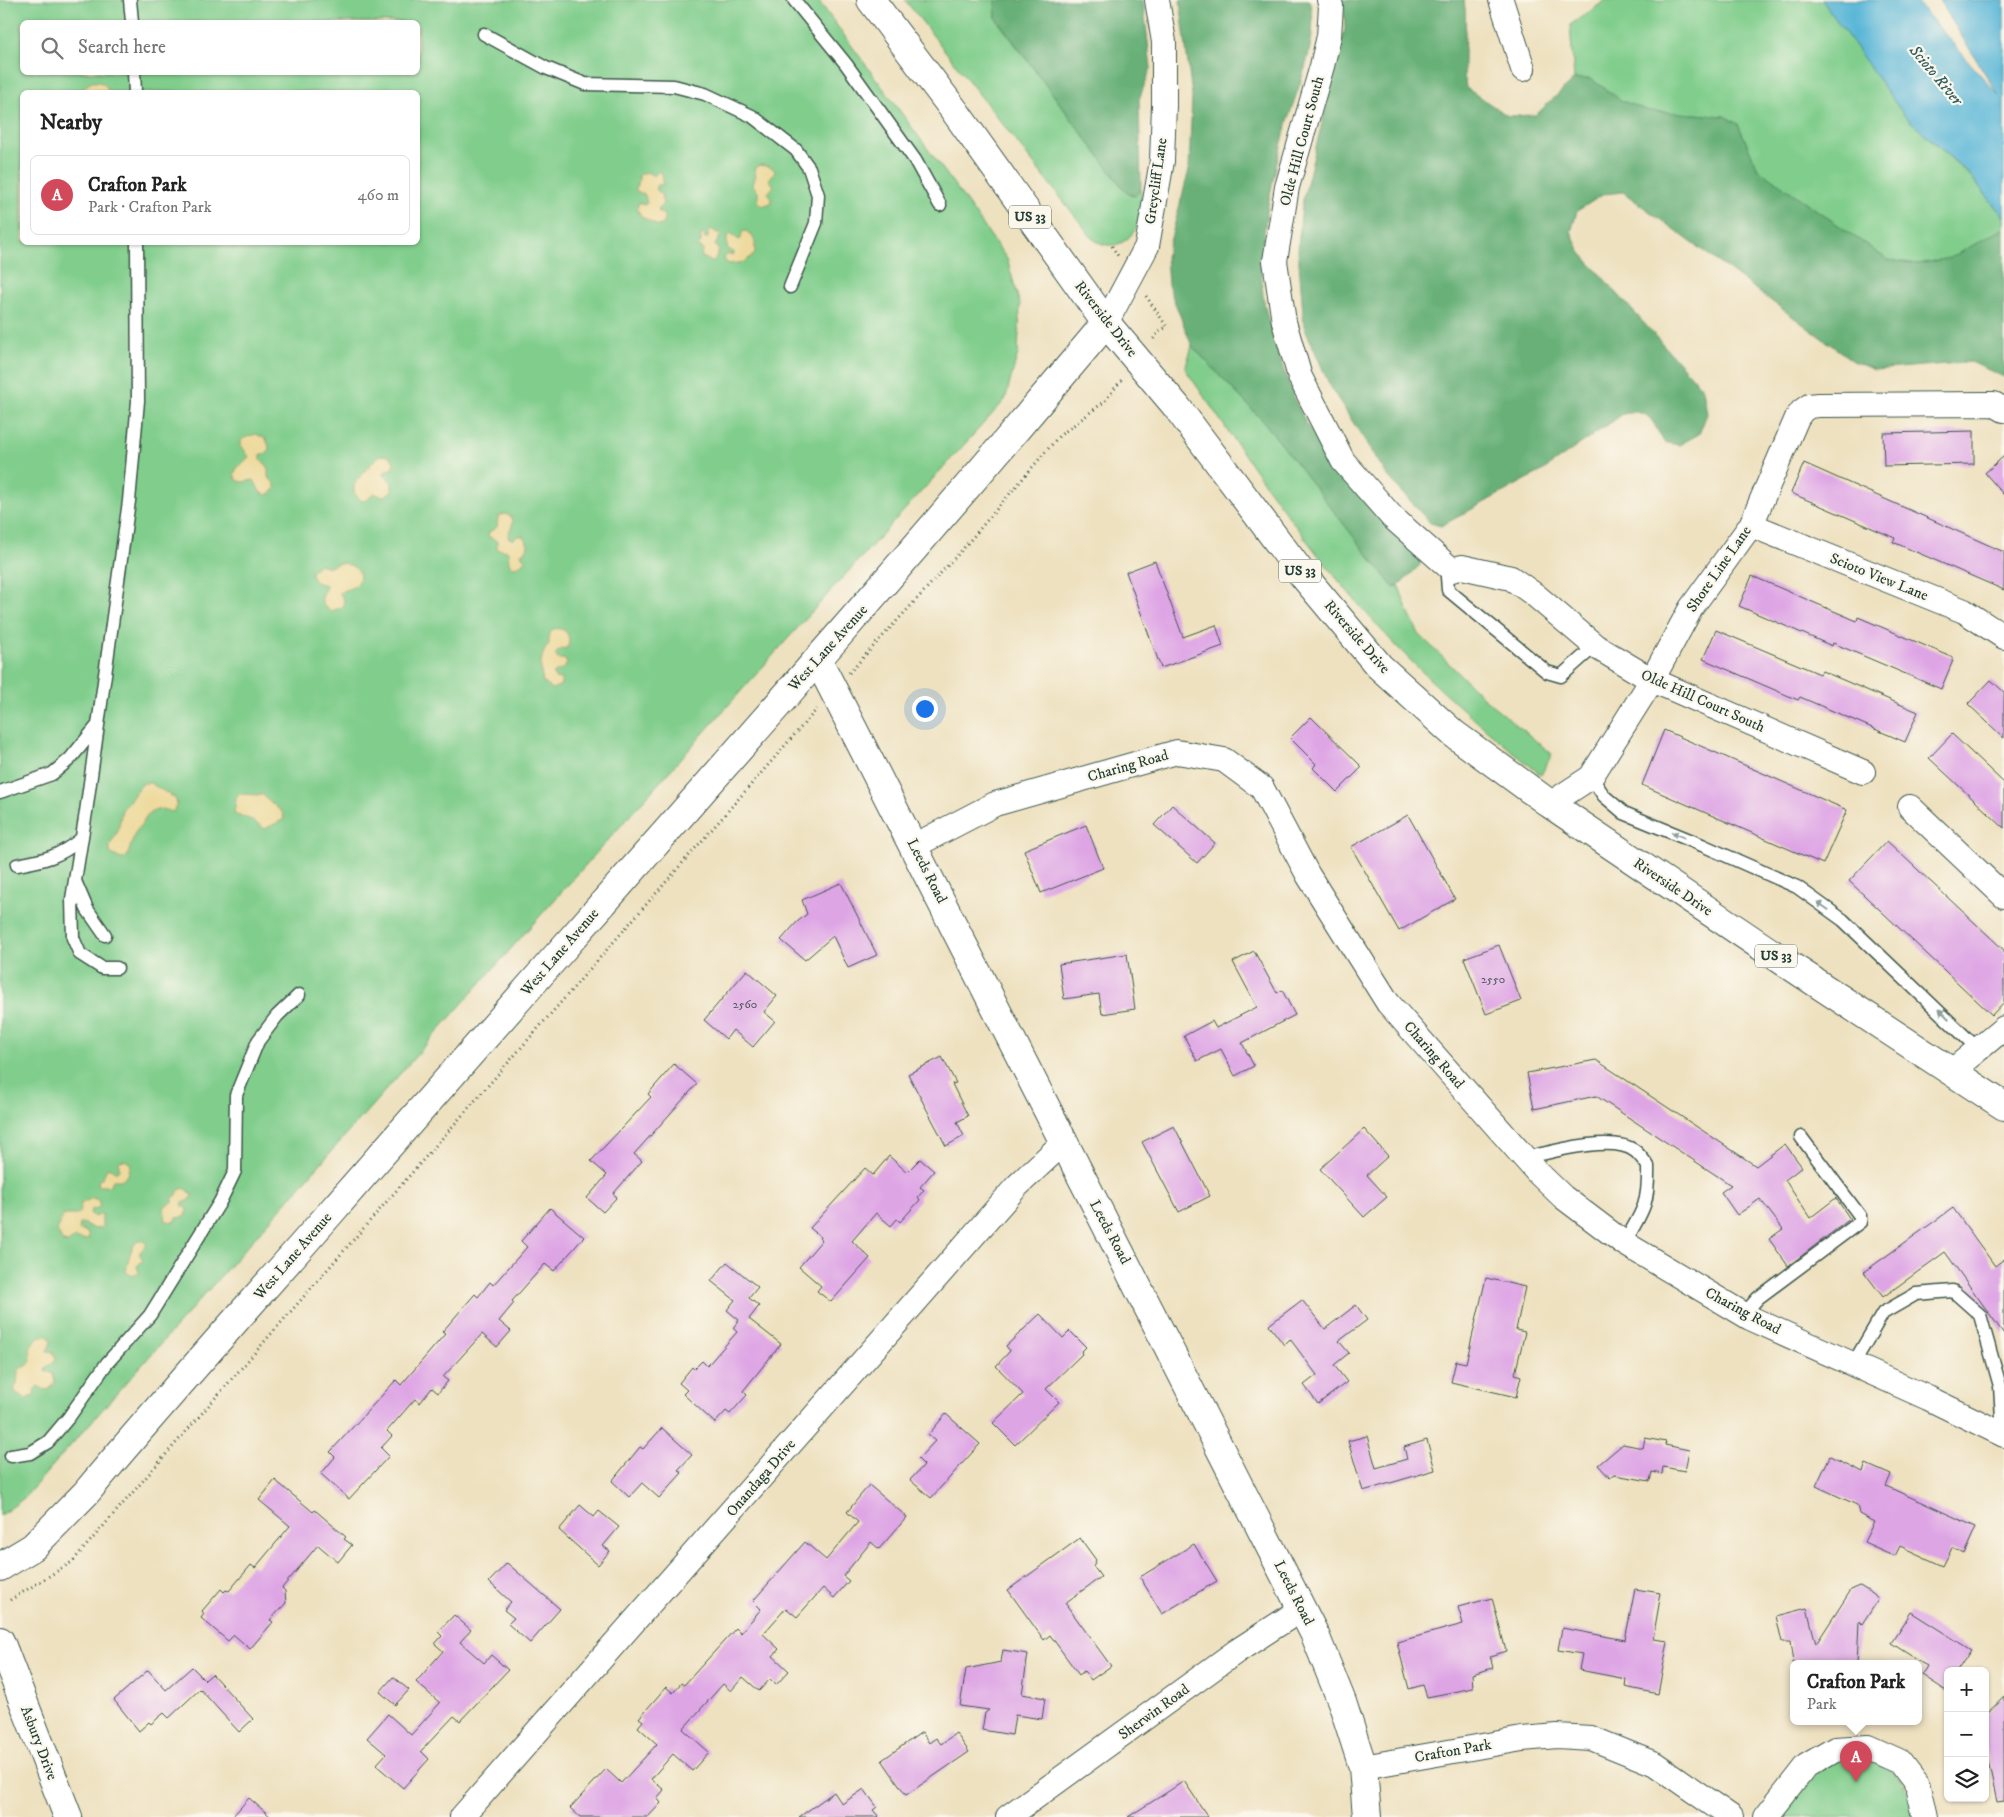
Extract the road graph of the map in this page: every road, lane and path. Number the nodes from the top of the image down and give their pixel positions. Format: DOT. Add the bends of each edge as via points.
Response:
graph roads {
  1 [pos="130,0"];
  2 [pos="794,0"];
  3 [pos="871,0"];
  4 [pos="1157,0"];
  5 [pos="1329,0"];
  6 [pos="1501,0"];
  7 [pos="132,20"];
  8 [pos="484,34"];
  9 [pos="1523,69"];
  10 [pos="134,75"];
  11 [pos="134,90"];
  12 [pos="940,205"];
  13 [pos="137,245"];
  14 [pos="1112,246"];
  15 [pos="1131,275"];
  16 [pos="790,286"];
  17 [pos="1106,323"];
  18 [pos="1138,360"];
  19 [pos="2004,410"];
  20 [pos="1751,525"];
  21 [pos="1452,570"];
  22 [pos="2004,637"];
  23 [pos="1595,646"];
  24 [pos="818,660"];
  25 [pos="1652,680"];
  26 [pos="833,690"];
  27 [pos="98,725"];
  28 [pos="1863,772"];
  29 [pos="1591,776"];
  30 [pos="0,792"];
  31 [pos="1550,804"];
  32 [pos="1910,807"];
  33 [pos="82,839"];
  34 [pos="914,846"];
  35 [pos="17,865"];
  36 [pos="74,881"];
  37 [pos="2004,896"];
  38 [pos="105,935"];
  39 [pos="117,968"];
  40 [pos="299,995"];
  41 [pos="2004,1028"];
  42 [pos="1978,1049"];
  43 [pos="1952,1071"];
  44 [pos="2004,1106"];
  45 [pos="1801,1137"];
  46 [pos="1064,1142"];
  47 [pos="1525,1158"];
  48 [pos="1624,1243"];
  49 [pos="1744,1314"];
  50 [pos="1853,1364"];
  51 [pos="2004,1435"];
  52 [pos="11,1456"];
  53 [pos="0,1566"];
  54 [pos="10,1600"];
  55 [pos="1302,1609"];
  56 [pos="0,1641"];
  57 [pos="1363,1768"];
  58 [pos="68,1817"];
  59 [pos="462,1817"];
  60 [pos="1008,1817"];
  61 [pos="1367,1817"];
  62 [pos="1731,1817"];
  63 [pos="1766,1817"];
  64 [pos="1925,1817"];
  1 -- 7 [label="lane"];
  2 -- 12 [label="lane" via="846,64 915,160"];
  3 -- 17 [label="main road, Riverside Drive / US 33"];
  4 -- 15 [label="street, Greycliff Lane" via="1164,42 1162,161 1147,246"];
  5 -- 21 [label="street, Olde Hill Court South" via="1329,36 1286,187 1275,261 1284,322 1300,377 1343,461 1392,517"];
  6 -- 9 [label="street"];
  8 -- 16 [label="lane" via="546,68 585,84 674,86 705,94 752,116 796,150 809,168 818,194 816,223"];
  10 -- 11 [label="lane"];
  13 -- 27 [label="lane" via="138,401 129,501"];
  14 -- 15 [label="path"];
  15 -- 17 [label="street, Greycliff Lane"];
  15 -- 18 [label="path" via="1167,327 1159,331"];
  17 -- 18 [label="main road, Riverside Drive / US 33"];
  17 -- 24 [label="main road, West Lane Avenue"];
  18 -- 26 [label="path" via="1104,402 1059,436 961,551"];
  18 -- 31 [label="main road, Riverside Drive / US 33" via="1302,574 1379,666 1454,734"];
  19 -- 20 [label="street, Shore Line Lane" via="1994,404 1809,406 1796,418"];
  20 -- 22 [label="street, Scioto View Lane" via="1964,612"];
  20 -- 25 [label="street, Shore Line Lane" via="1691,608"];
  21 -- 23 [label="street, Olde Hill Court South" via="1462,567 1511,578"];
  21 -- 23 [label="lane" via="1447,577 1448,590 1547,672 1562,676"];
  23 -- 25 [label="street, Olde Hill Court South"];
  24 -- 26 [label="main road, Leeds Road"];
  24 -- 53 [label="main road, West Lane Avenue" via="86,1493 33,1547"];
  25 -- 28 [label="street, Olde Hill Court South"];
  25 -- 29 [label="street, Shore Line Lane"];
  26 -- 34 [label="main road, Leeds Road"];
  26 -- 54 [label="path" via="72,1562"];
  27 -- 30 [label="lane" via="70,759 52,774"];
  27 -- 33 [label="lane"];
  29 -- 31 [label="street, Shore Line Lane"];
  42 -- 29 [label="lane, one-way" via="1843,920 1797,887 1624,813 1604,796"];
  31 -- 43 [label="main road, Riverside Drive / US 33"];
  32 -- 37 [label="street"];
  33 -- 35 [label="lane" via="49,859"];
  33 -- 36 [label="lane"];
  34 -- 46 [label="main road, Leeds Road"];
  34 -- 47 [label="street, Charing Road" via="995,804 1177,752 1224,760 1262,788 1308,875 1388,1003"];
  36 -- 38 [label="lane" via="87,909"];
  36 -- 39 [label="lane" via="71,919 73,938 80,954 102,968"];
  40 -- 52 [label="lane" via="258,1041 236,1095 236,1170 220,1202 155,1307 48,1442 30,1453"];
  41 -- 42 [label="street"];
  42 -- 43 [label="street"];
  43 -- 44 [label="main road, Riverside Drive / US 33"];
  45 -- 49 [label="lane" via="1860,1216 1860,1222 1758,1298"];
  46 -- 55 [label="main road, Leeds Road"];
  46 -- 59 [label="street, Onandaga Drive" via="1018,1186"];
  47 -- 48 [label="street, Charing Road" via="1563,1197"];
  47 -- 48 [label="lane" via="1569,1147 1607,1143 1634,1150 1648,1166 1648,1190 1644,1209"];
  48 -- 49 [label="street, Charing Road"];
  49 -- 50 [label="street, Charing Road"];
  50 -- 51 [label="street, Charing Road"];
  50 -- 51 [label="lane" via="1883,1313 1916,1294 1953,1291 1980,1314 2000,1386"];
  55 -- 57 [label="main road, Leeds Road" via="1342,1702"];
  55 -- 60 [label="street, Sherwin Road" via="1237,1651"];
  56 -- 58 [label="main road, Asbury Drive"];
  57 -- 61 [label="main road, Leeds Road"];
  57 -- 62 [label="street, Crafton Park" via="1522,1739 1591,1738 1655,1764"];
  63 -- 64 [label="street" via="1806,1766 1835,1749 1868,1748 1899,1760 1918,1786"];
}
